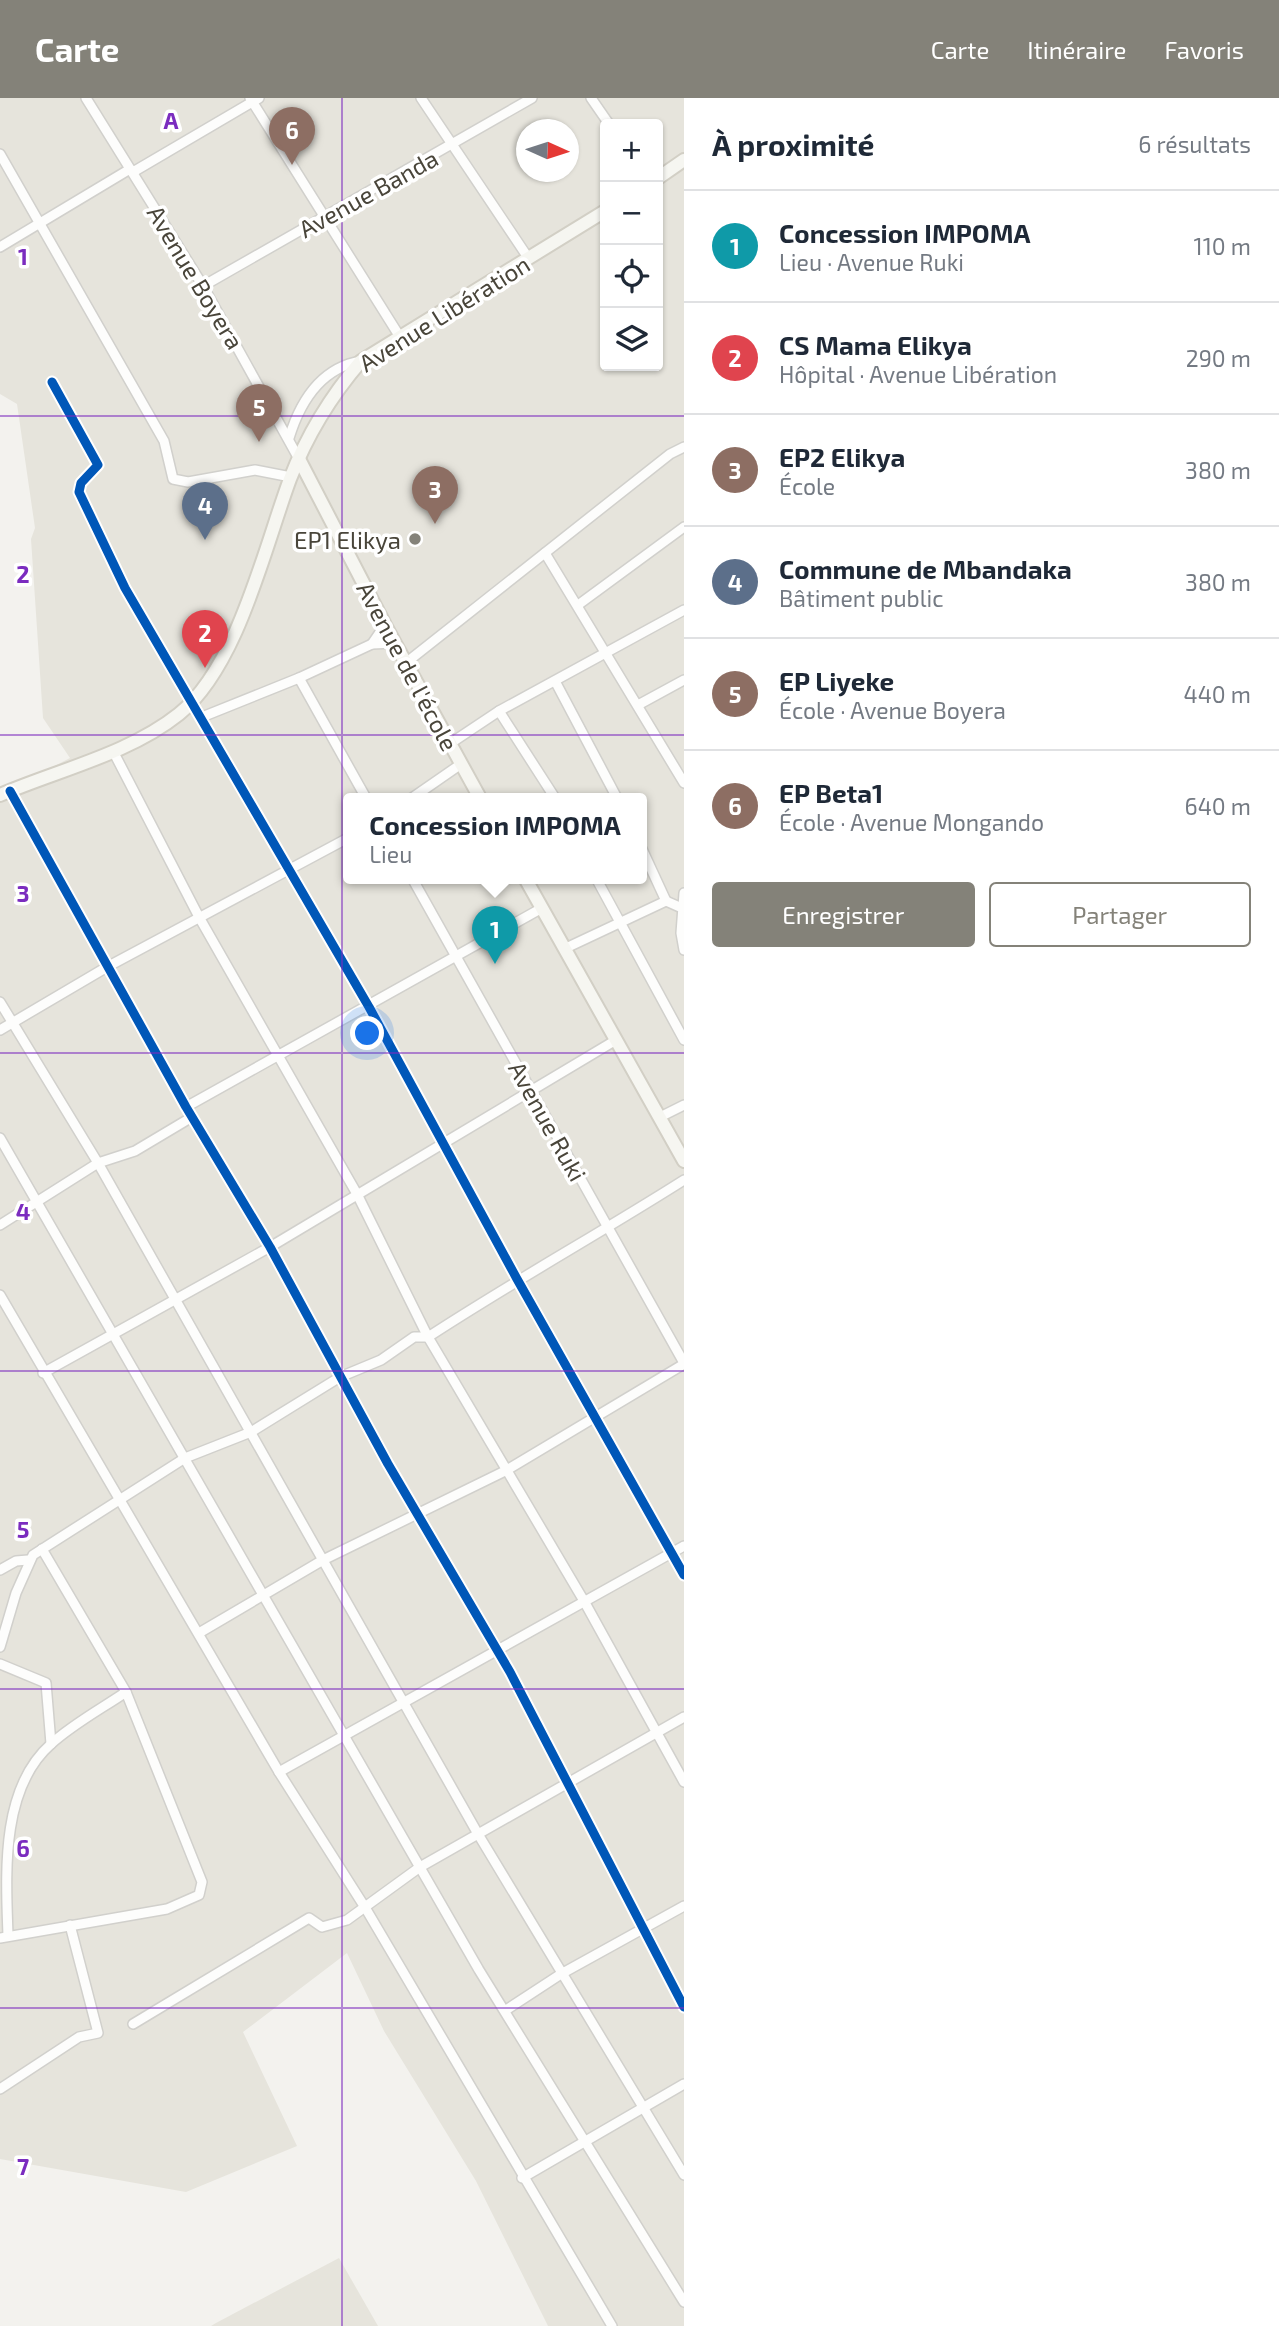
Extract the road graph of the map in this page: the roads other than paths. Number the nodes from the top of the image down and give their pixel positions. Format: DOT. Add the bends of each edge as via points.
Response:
graph roads {
  1 [pos="86,98"];
  2 [pos="421,98"];
  3 [pos="532,98"];
  4 [pos="591,98"];
  5 [pos="254,99"];
  6 [pos="606,119"];
  7 [pos="454,145"];
  8 [pos="0,154"];
  9 [pos="684,160"];
  10 [pos="131,171"];
  11 [pos="663,175"];
  12 [pos="600,214"];
  13 [pos="325,216"];
  14 [pos="40,221"];
  15 [pos="0,247"];
  16 [pos="528,259"];
  17 [pos="203,286"];
  18 [pos="400,337"];
  19 [pos="361,361"];
  20 [pos="52,382"];
  21 [pos="289,438"];
  22 [pos="684,447"];
  23 [pos="299,459"];
  24 [pos="291,477"];
  25 [pos="684,527"];
  26 [pos="545,553"];
  27 [pos="578,605"];
  28 [pos="684,610"];
  29 [pos="385,625"];
  30 [pos="372,643"];
  31 [pos="395,643"];
  32 [pos="607,653"];
  33 [pos="407,663"];
  34 [pos="299,678"];
  35 [pos="684,680"];
  36 [pos="555,681"];
  37 [pos="193,702"];
  38 [pos="638,705"];
  39 [pos="499,711"];
  40 [pos="202,717"];
  41 [pos="451,743"];
  42 [pos="113,751"];
  43 [pos="461,764"];
  44 [pos="684,783"];
  45 [pos="5,793"];
  46 [pos="363,793"];
  47 [pos="419,793"];
  48 [pos="477,793"];
  49 [pos="552,793"];
  50 [pos="614,793"];
  51 [pos="343,841"];
  52 [pos="647,860"];
  53 [pos="288,872"];
  54 [pos="415,884"];
  55 [pos="528,884"];
  56 [pos="599,884"];
  57 [pos="684,893"];
  58 [pos="666,901"];
  59 [pos="683,907"];
  60 [pos="542,908"];
  61 [pos="199,917"];
  62 [pos="620,922"];
  63 [pos="566,948"];
  64 [pos="684,950"];
  65 [pos="457,956"];
  66 [pos="107,967"];
  67 [pos="0,1002"];
  68 [pos="369,1007"];
  69 [pos="11,1024"];
  70 [pos="0,1030"];
  71 [pos="616,1040"];
  72 [pos="684,1040"];
  73 [pos="278,1058"];
  74 [pos="531,1091"];
  75 [pos="684,1105"];
  76 [pos="186,1107"];
  77 [pos="192,1117"];
  78 [pos="660,1117"];
  79 [pos="0,1138"];
  80 [pos="443,1143"];
  81 [pos="684,1161"];
  82 [pos="98,1163"];
  83 [pos="684,1180"];
  84 [pos="357,1194"];
  85 [pos="37,1199"];
  86 [pos="0,1225"];
  87 [pos="608,1228"];
  88 [pos="270,1247"];
  89 [pos="517,1279"];
  90 [pos="0,1295"];
  91 [pos="175,1302"];
  92 [pos="114,1334"];
  93 [pos="428,1337"];
  94 [pos="684,1363"];
  95 [pos="43,1373"];
  96 [pos="340,1377"];
  97 [pos="594,1418"];
  98 [pos="251,1432"];
  99 [pos="186,1458"];
  100 [pos="506,1471"];
  101 [pos="120,1497"];
  102 [pos="418,1516"];
  103 [pos="684,1546"];
  104 [pos="42,1549"];
  105 [pos="671,1553"];
  106 [pos="28,1560"];
  107 [pos="323,1560"];
  108 [pos="0,1570"];
  109 [pos="684,1575"];
  110 [pos="264,1596"];
  111 [pos="584,1601"];
  112 [pos="199,1633"];
  113 [pos="0,1647"];
  114 [pos="497,1650"];
  115 [pos="0,1664"];
  116 [pos="126,1692"];
  117 [pos="403,1700"];
  118 [pos="684,1717"];
  119 [pos="656,1732"];
  120 [pos="343,1734"];
  121 [pos="51,1744"];
  122 [pos="279,1772"];
  123 [pos="684,1782"];
  124 [pos="567,1784"];
  125 [pos="478,1834"];
  126 [pos="420,1867"];
  127 [pos="3,1868"];
  128 [pos="684,1906"];
  129 [pos="366,1909"];
  130 [pos="70,1925"];
  131 [pos="643,1928"];
  132 [pos="4,1937"];
  133 [pos="561,1975"];
  134 [pos="684,2007"];
  135 [pos="506,2010"];
  136 [pos="133,2024"];
  137 [pos="684,2084"];
  138 [pos="0,2089"];
  139 [pos="644,2106"];
  140 [pos="585,2139"];
  141 [pos="684,2175"];
  142 [pos="522,2178"];
  143 [pos="684,2302"];
  144 [pos="612,2326"];
  1 -- 10 [label="street, Avenue Boyera"];
  2 -- 7 [label="street"];
  3 -- 7 [label="street, Avenue Banda"];
  4 -- 6 [label="street"];
  5 -- 10 [label="street"];
  5 -- 13 [label="street"];
  7 -- 13 [label="street, Avenue Banda"];
  7 -- 16 [label="street"];
  8 -- 14 [label="street"];
  9 -- 11 [label="street"];
  10 -- 14 [label="street"];
  10 -- 17 [label="street, Avenue Boyera"];
  12 -- 16 [label="street, Avenue Libération"];
  13 -- 17 [label="street, Avenue Banda"];
  13 -- 18 [label="street"];
  14 -- 15 [label="street"];
  14 -- 24 [label="street" via="164,441 173,479 188,482 255,470"];
  16 -- 18 [label="street, Avenue Libération"];
  17 -- 21 [label="street, Avenue Boyera"];
  18 -- 19 [label="street, Avenue Libération"];
  19 -- 21 [label="street" via="340,366 316,385 296,416"];
  19 -- 23 [label="street, Avenue Libération" via="324,409"];
  20 -- 37 [label="street" via="98,464 79,492 125,588"];
  21 -- 23 [label="street, Avenue Boyera"];
  22 -- 26 [label="street"];
  23 -- 24 [label="street, Avenue Libération"];
  23 -- 29 [label="street, Avenue de l'école"];
  24 -- 37 [label="street, Avenue Libération" via="253,589"];
  25 -- 27 [label="street"];
  26 -- 27 [label="street"];
  26 -- 33 [label="street"];
  27 -- 32 [label="street"];
  28 -- 32 [label="street"];
  29 -- 30 [label="street"];
  29 -- 31 [label="street, Avenue de l'école"];
  30 -- 31 [label="street"];
  30 -- 34 [label="street"];
  31 -- 33 [label="street, Avenue de l'école"];
  32 -- 36 [label="street"];
  32 -- 38 [label="street"];
  33 -- 41 [label="street, Avenue de l'école"];
  34 -- 40 [label="street"];
  34 -- 46 [label="street"];
  35 -- 38 [label="street"];
  36 -- 39 [label="street"];
  36 -- 50 [label="street"];
  37 -- 40 [label="street"];
  37 -- 42 [label="street, Avenue Libération" via="159,727"];
  38 -- 44 [label="street"];
  39 -- 41 [label="street"];
  39 -- 49 [label="street"];
  40 -- 53 [label="street"];
  41 -- 43 [label="street, Avenue de l'école"];
  42 -- 45 [label="street, Avenue Libération"];
  42 -- 61 [label="street"];
  43 -- 47 [label="street"];
  43 -- 48 [label="street, Avenue de l'école"];
  45 -- 66 [label="street"];
  51 -- 53 [label="street"];
  52 -- 58 [label="street"];
  53 -- 61 [label="street"];
  53 -- 68 [label="street"];
  54 -- 65 [label="street, Avenue Ruki"];
  55 -- 60 [label="street"];
  56 -- 62 [label="street"];
  57 -- 59 [label="street"];
  58 -- 59 [label="street"];
  58 -- 62 [label="street"];
  59 -- 64 [label="street"];
  60 -- 63 [label="street"];
  60 -- 65 [label="street"];
  61 -- 66 [label="street"];
  61 -- 73 [label="street"];
  62 -- 63 [label="street"];
  62 -- 72 [label="street"];
  63 -- 71 [label="street"];
  65 -- 68 [label="street"];
  65 -- 74 [label="street, Avenue Ruki"];
  66 -- 69 [label="street"];
  66 -- 76 [label="street"];
  67 -- 69 [label="street"];
  68 -- 73 [label="street"];
  68 -- 80 [label="street"];
  69 -- 70 [label="street"];
  69 -- 82 [label="street"];
  71 -- 74 [label="street"];
  71 -- 78 [label="street"];
  73 -- 76 [label="street"];
  73 -- 84 [label="street"];
  74 -- 80 [label="street"];
  74 -- 87 [label="street, Avenue Ruki"];
  75 -- 78 [label="street"];
  76 -- 77 [label="street"];
  77 -- 82 [label="street" via="135,1151"];
  77 -- 88 [label="street"];
  78 -- 81 [label="street"];
  79 -- 85 [label="street"];
  80 -- 84 [label="street"];
  80 -- 89 [label="street"];
  82 -- 85 [label="street"];
  82 -- 91 [label="street"];
  83 -- 87 [label="street"];
  84 -- 88 [label="street"];
  84 -- 93 [label="street"];
  85 -- 86 [label="street"];
  85 -- 92 [label="street"];
  87 -- 89 [label="street"];
  87 -- 94 [label="street, Avenue Ruki"];
  88 -- 91 [label="street"];
  88 -- 96 [label="street"];
  89 -- 93 [label="street"];
  89 -- 97 [label="street"];
  90 -- 95 [label="street"];
  91 -- 92 [label="street"];
  91 -- 98 [label="street"];
  92 -- 95 [label="street"];
  92 -- 99 [label="street"];
  93 -- 96 [label="street" via="414,1337 381,1360"];
  93 -- 100 [label="street"];
  94 -- 97 [label="street"];
  95 -- 101 [label="street"];
  96 -- 98 [label="street"];
  96 -- 102 [label="street"];
  97 -- 100 [label="street"];
  97 -- 105 [label="street"];
  98 -- 99 [label="street"];
  98 -- 107 [label="street"];
  99 -- 101 [label="street"];
  99 -- 110 [label="street"];
  100 -- 102 [label="street"];
  100 -- 111 [label="street"];
  101 -- 104 [label="street"];
  101 -- 112 [label="street"];
  102 -- 107 [label="street"];
  102 -- 114 [label="street"];
  103 -- 105 [label="street"];
  104 -- 106 [label="street"];
  104 -- 116 [label="street"];
  105 -- 109 [label="street"];
  105 -- 111 [label="street"];
  106 -- 108 [label="street"];
  106 -- 113 [label="street"];
  107 -- 110 [label="street"];
  107 -- 117 [label="street"];
  110 -- 112 [label="street"];
  110 -- 120 [label="street"];
  111 -- 114 [label="street"];
  111 -- 119 [label="street"];
  112 -- 122 [label="street"];
  114 -- 117 [label="street"];
  114 -- 124 [label="street"];
  115 -- 121 [label="street" via="46,1682"];
  116 -- 121 [label="street"];
  116 -- 130 [label="street" via="202,1882 199,1895 167,1909 88,1926"];
  117 -- 120 [label="street"];
  117 -- 125 [label="street"];
  118 -- 119 [label="street"];
  119 -- 123 [label="street"];
  119 -- 124 [label="street"];
  120 -- 122 [label="street"];
  120 -- 126 [label="street"];
  121 -- 127 [label="street" via="17,1793"];
  122 -- 129 [label="street"];
  124 -- 125 [label="street"];
  124 -- 131 [label="street"];
  125 -- 126 [label="street"];
  125 -- 133 [label="street"];
  126 -- 129 [label="street"];
  126 -- 135 [label="street"];
  127 -- 132 [label="street"];
  128 -- 131 [label="street"];
  129 -- 136 [label="street" via="322,1927 309,1918"];
  129 -- 142 [label="street"];
  130 -- 132 [label="street"];
  130 -- 138 [label="street" via="98,2033 79,2037"];
  131 -- 133 [label="street"];
  131 -- 134 [label="street"];
  133 -- 135 [label="street"];
  133 -- 139 [label="street"];
  135 -- 140 [label="street"];
  137 -- 139 [label="street"];
  139 -- 140 [label="street"];
  139 -- 141 [label="street"];
  140 -- 142 [label="street"];
  140 -- 143 [label="street"];
  142 -- 144 [label="street"];
}
